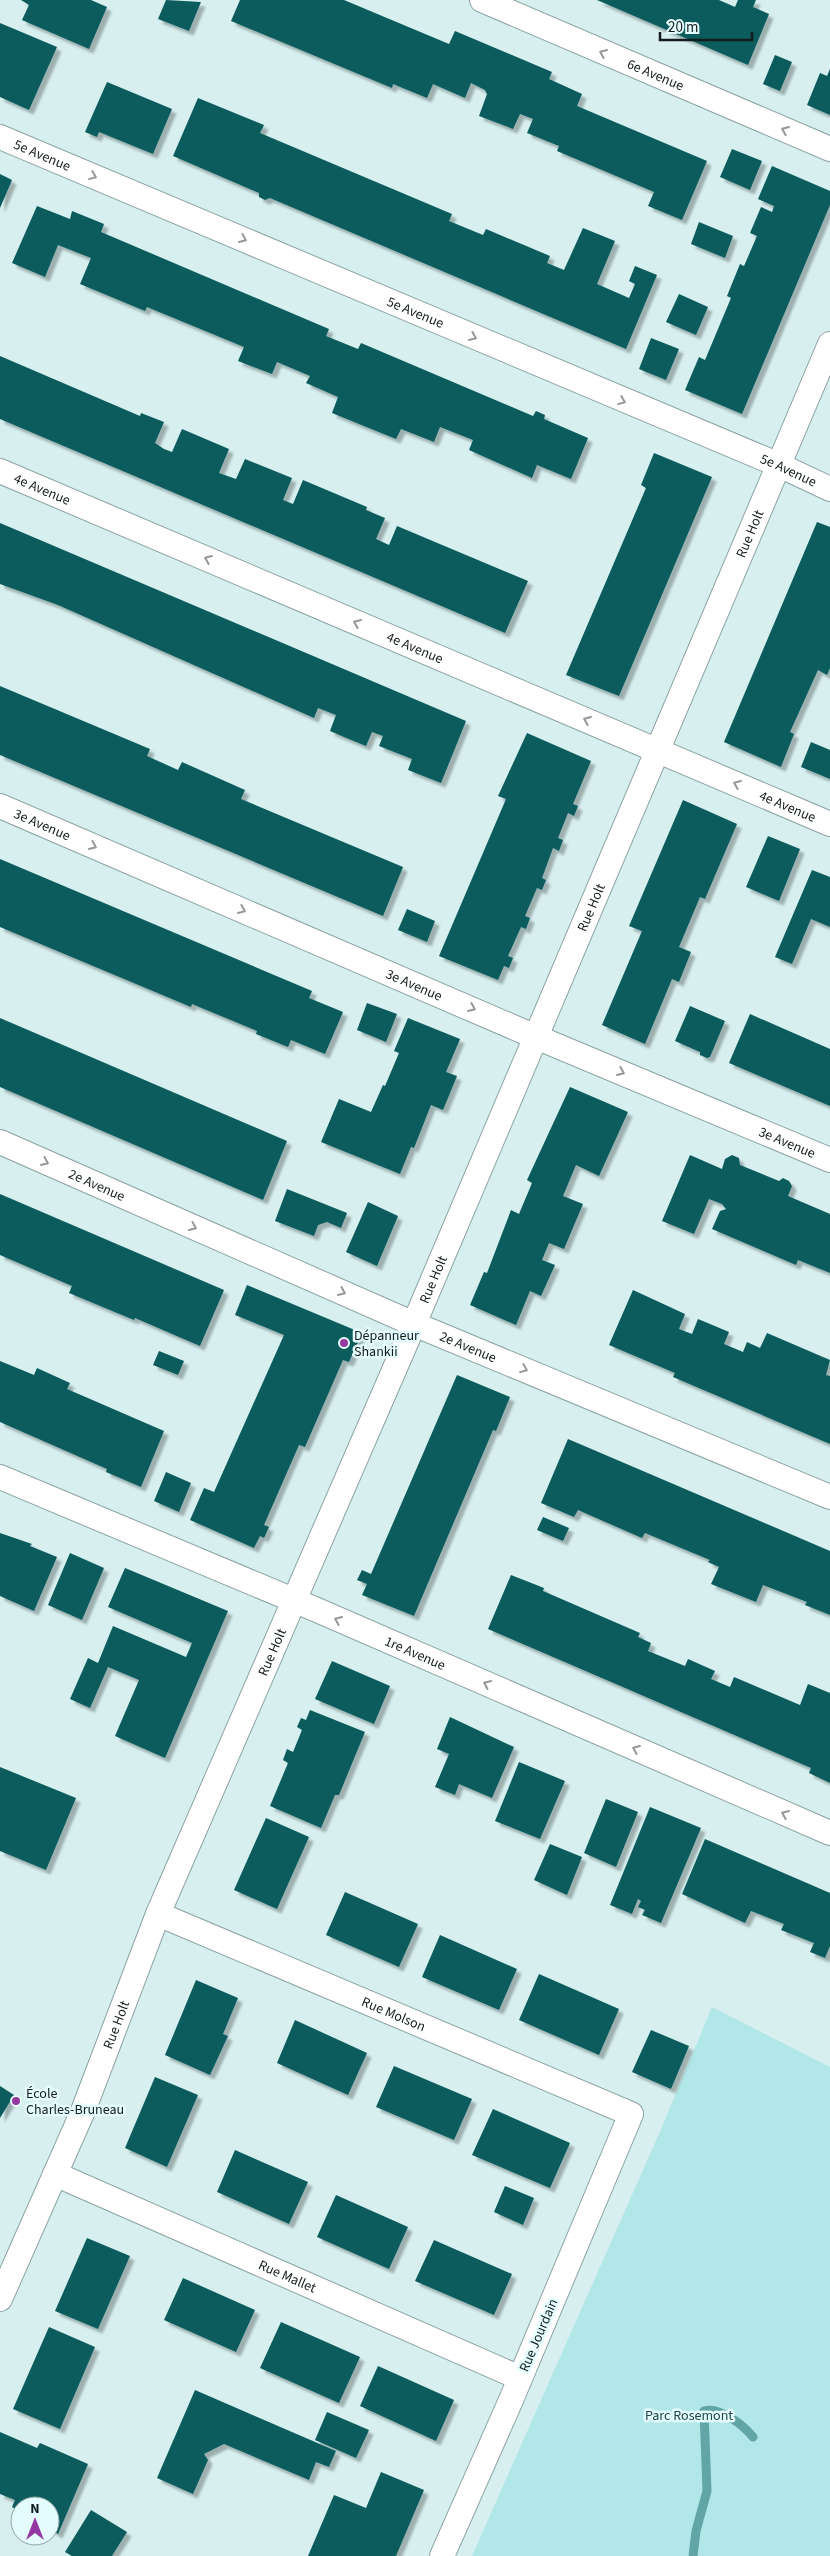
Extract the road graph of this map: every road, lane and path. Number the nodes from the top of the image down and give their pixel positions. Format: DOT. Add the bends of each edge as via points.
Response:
graph roads {
  1 [pos="482,0"];
  2 [pos="0,136"];
  3 [pos="830,149"];
  4 [pos="830,344"];
  5 [pos="778,465"];
  6 [pos="0,471"];
  7 [pos="830,490"];
  8 [pos="658,750"];
  9 [pos="0,806"];
  10 [pos="830,824"];
  11 [pos="536,1037"];
  12 [pos="0,1142"];
  13 [pos="830,1160"];
  14 [pos="414,1324"];
  15 [pos="0,1477"];
  16 [pos="830,1497"];
  17 [pos="294,1601"];
  18 [pos="830,1833"];
  19 [pos="158,1914"];
  20 [pos="631,2114"];
  21 [pos="55,2174"];
  22 [pos="0,2299"];
  23 [pos="520,2378"];
  24 [pos="442,2556"];
  3 -- 1 [label="street, 6e Avenue, one-way"];
  2 -- 5 [label="street, 5e Avenue, one-way"];
  4 -- 5 [label="street, Rue Holt"];
  5 -- 7 [label="street, 5e Avenue"];
  5 -- 8 [label="street, Rue Holt"];
  8 -- 6 [label="street, 4e Avenue, one-way"];
  10 -- 8 [label="street, 4e Avenue, one-way"];
  8 -- 11 [label="street, Rue Holt"];
  9 -- 11 [label="street, 3e Avenue, one-way"];
  11 -- 13 [label="street, 3e Avenue, one-way"];
  11 -- 14 [label="street, Rue Holt"];
  12 -- 14 [label="street, 2e Avenue, one-way"];
  14 -- 16 [label="street, 2e Avenue, one-way"];
  14 -- 17 [label="street, Rue Holt"];
  15 -- 17 [label="street, 1re Avenue"];
  18 -- 17 [label="street, 1re Avenue, one-way"];
  17 -- 19 [label="street, Rue Holt"];
  19 -- 20 [label="street, Rue Molson"];
  19 -- 21 [label="street, Rue Holt"];
  20 -- 23 [label="street, Rue Jourdain"];
  21 -- 22 [label="street, Rue Holt"];
  21 -- 23 [label="street, Rue Mallet"];
  23 -- 24 [label="street, Rue Jourdain"];
}
